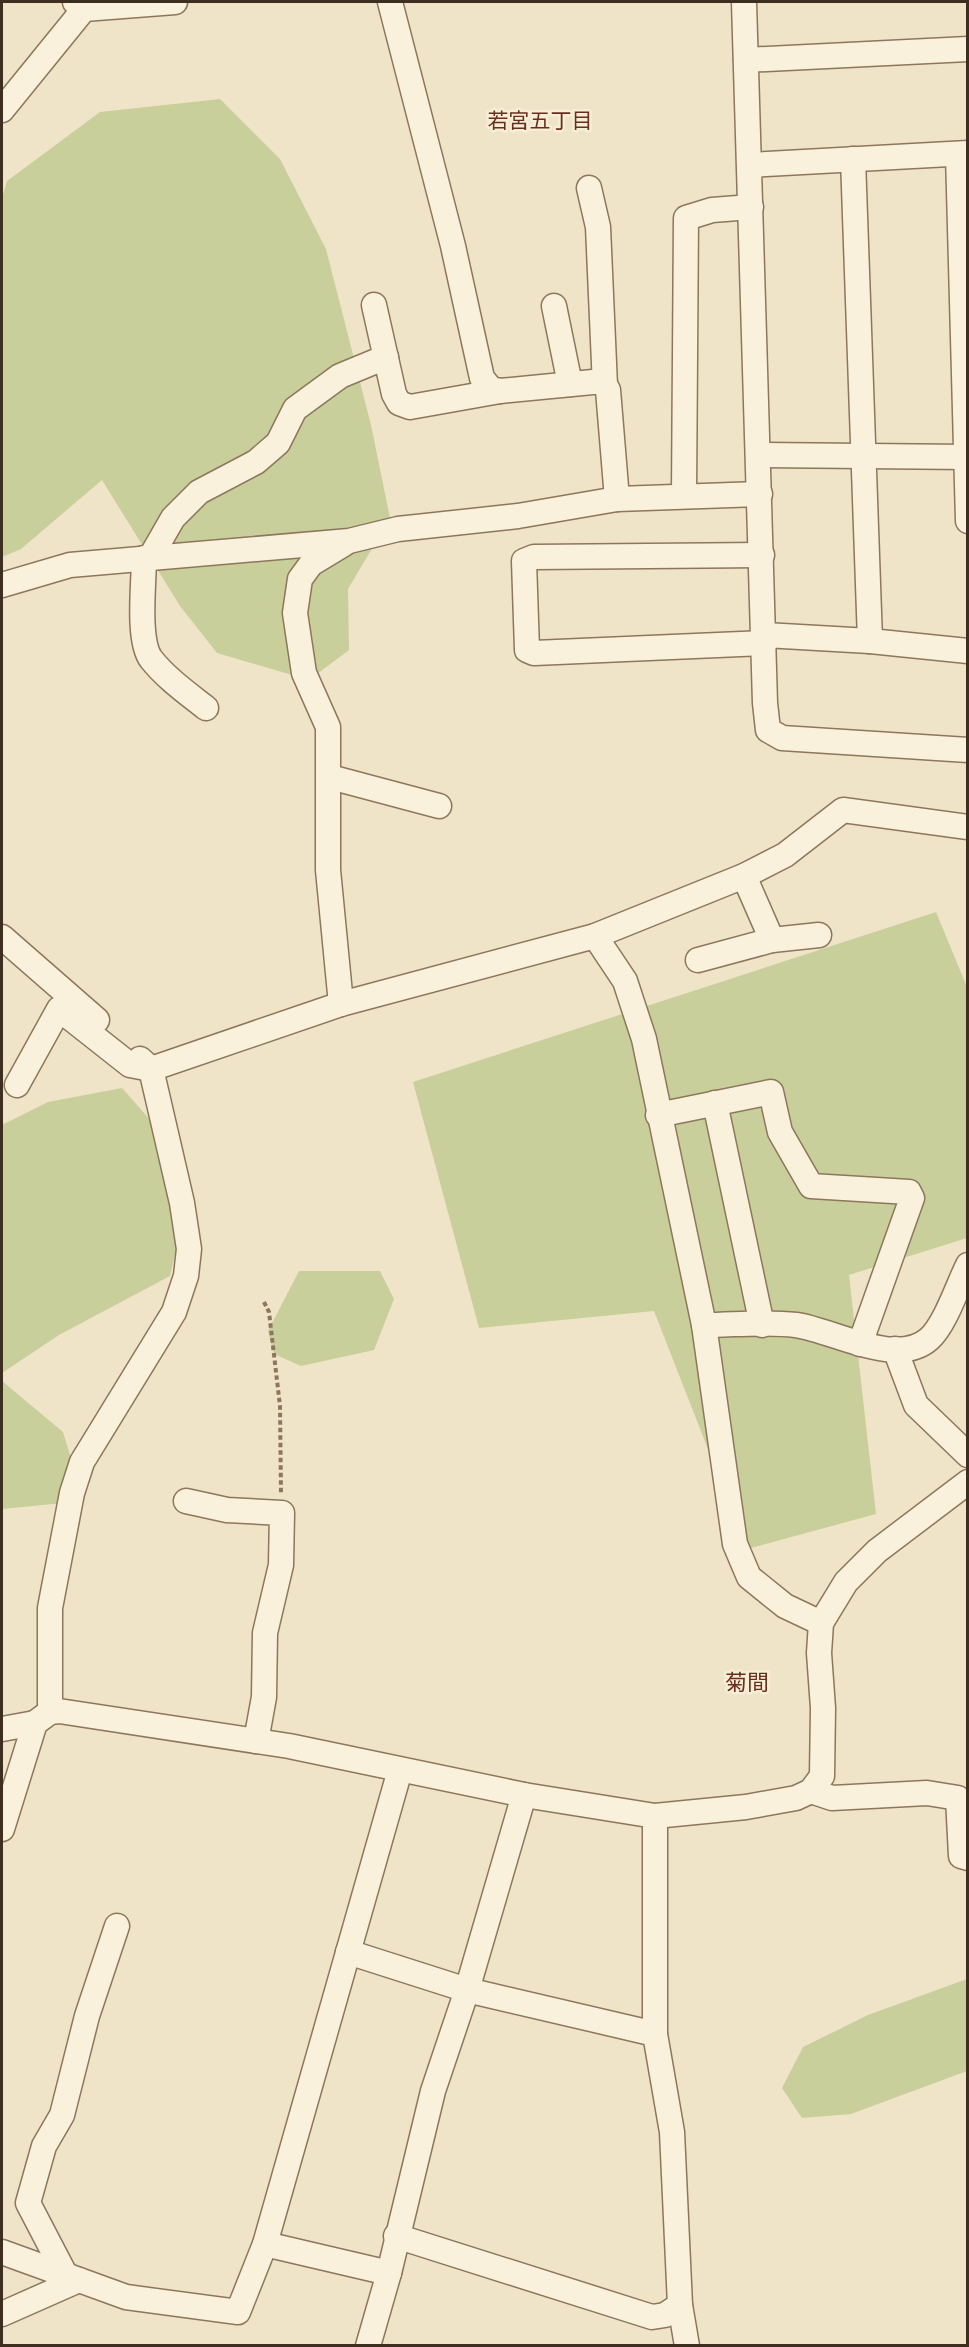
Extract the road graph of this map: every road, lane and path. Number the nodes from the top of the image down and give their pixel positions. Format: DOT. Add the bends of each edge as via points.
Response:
graph roads {
  1 [pos="175,2"];
  2 [pos="390,2"];
  3 [pos="744,2"];
  4 [pos="79,5"];
  5 [pos="968,49"];
  6 [pos="746,60"];
  7 [pos="2,110"];
  8 [pos="963,153"];
  9 [pos="853,159"];
  10 [pos="750,165"];
  11 [pos="589,188"];
  12 [pos="751,207"];
  13 [pos="374,305"];
  14 [pos="554,306"];
  15 [pos="386,357"];
  16 [pos="570,384"];
  17 [pos="605,386"];
  18 [pos="500,391"];
  19 [pos="759,455"];
  20 [pos="863,456"];
  21 [pos="967,457"];
  22 [pos="760,494"];
  23 [pos="684,495"];
  24 [pos="617,499"];
  25 [pos="968,521"];
  26 [pos="349,541"];
  27 [pos="762,555"];
  28 [pos="147,558"];
  29 [pos="2,585"];
  30 [pos="765,639"];
  31 [pos="870,641"];
  32 [pos="968,651"];
  33 [pos="206,708"];
  34 [pos="968,750"];
  35 [pos="330,777"];
  36 [pos="439,806"];
  37 [pos="968,827"];
  38 [pos="744,876"];
  39 [pos="819,935"];
  40 [pos="595,936"];
  41 [pos="2,937"];
  42 [pos="772,940"];
  43 [pos="698,960"];
  44 [pos="341,1004"];
  45 [pos="151,1069"];
  46 [pos="16,1085"];
  47 [pos="715,1103"];
  48 [pos="658,1114"];
  49 [pos="968,1265"];
  50 [pos="264,1302"];
  51 [pos="704,1325"];
  52 [pos="762,1325"];
  53 [pos="861,1344"];
  54 [pos="895,1349"];
  55 [pos="968,1455"];
  56 [pos="968,1482"];
  57 [pos="186,1501"];
  58 [pos="282,1513"];
  59 [pos="821,1623"];
  60 [pos="43,1717"];
  61 [pos="2,1729"];
  62 [pos="256,1741"];
  63 [pos="400,1770"];
  64 [pos="811,1791"];
  65 [pos="524,1795"];
  66 [pos="655,1816"];
  67 [pos="2,1829"];
  68 [pos="968,1858"];
  69 [pos="117,1926"];
  70 [pos="348,1952"];
  71 [pos="466,1990"];
  72 [pos="655,2034"];
  73 [pos="396,2236"];
  74 [pos="265,2244"];
  75 [pos="2,2252"];
  76 [pos="389,2273"];
  77 [pos="72,2277"];
  78 [pos="680,2305"];
  79 [pos="2,2314"];
  80 [pos="368,2346"];
  81 [pos="687,2346"];
  1 -- 4 [label="street"];
  2 -- 18 [label="street" via="453,246 482,378 491,389"];
  3 -- 6 [label="street"];
  4 -- 7 [label="street"];
  5 -- 6 [label="street"];
  6 -- 10 [label="street"];
  8 -- 9 [label="street"];
  8 -- 21 [label="street"];
  9 -- 10 [label="street"];
  9 -- 20 [label="street"];
  10 -- 12 [label="street"];
  11 -- 17 [label="street" via="598,227"];
  12 -- 19 [label="street"];
  12 -- 23 [label="street" via="712,210 686,218"];
  13 -- 15 [label="street"];
  14 -- 16 [label="street"];
  15 -- 18 [label="street" via="394,394 399,403 410,408"];
  15 -- 28 [label="street" via="340,376 295,409 278,443 256,462 199,492 179,511"];
  16 -- 17 [label="street" via="603,381"];
  16 -- 18 [label="street"];
  17 -- 24 [label="street"];
  19 -- 20 [label="street"];
  19 -- 22 [label="street"];
  20 -- 21 [label="street"];
  20 -- 31 [label="street"];
  21 -- 25 [label="street"];
  22 -- 23 [label="street"];
  22 -- 27 [label="street"];
  23 -- 24 [label="street"];
  24 -- 26 [label="street" via="518,516 398,529"];
  26 -- 28 [label="street"];
  26 -- 35 [label="street" via="311,564 300,579 296,614 304,673 328,727"];
  27 -- 30 [label="street"];
  27 -- 30 [label="street" via="534,557 524,561 527,650 534,653"];
  28 -- 29 [label="street" via="70,565"];
  28 -- 33 [label="street" via="144,620 150,657 174,683"];
  30 -- 31 [label="street"];
  30 -- 34 [label="street" via="768,730 782,738"];
  31 -- 32 [label="street"];
  35 -- 36 [label="street"];
  35 -- 44 [label="street" via="328,870"];
  37 -- 38 [label="street" via="843,810 785,855"];
  38 -- 40 [label="street"];
  38 -- 42 [label="street"];
  39 -- 42 [label="street"];
  40 -- 44 [label="street"];
  40 -- 48 [label="street" via="625,981 644,1039"];
  41 -- 45 [label="street"];
  42 -- 43 [label="street"];
  44 -- 45 [label="street"];
  45 -- 46 [label="street" via="130,1065 59,1009"];
  45 -- 60 [label="street" via="183,1203 189,1248 186,1276 174,1312 82,1462 72,1493 50,1608"];
  47 -- 48 [label="street"];
  47 -- 52 [label="street"];
  47 -- 53 [label="street" via="771,1092 780,1132 812,1186 909,1192 912,1198"];
  48 -- 51 [label="street"];
  49 -- 54 [label="street" via="935,1333 917,1347"];
  50 -- 58 [label="path" via="269,1312 280,1406"];
  51 -- 52 [label="street"];
  51 -- 59 [label="street" via="735,1544 749,1577 786,1606"];
  52 -- 53 [label="street" via="796,1325"];
  53 -- 54 [label="street"];
  54 -- 55 [label="street" via="916,1405"];
  56 -- 59 [label="street" via="877,1551 846,1582"];
  57 -- 58 [label="street" via="227,1510"];
  58 -- 62 [label="street" via="281,1565 265,1633 264,1697"];
  59 -- 64 [label="street" via="824,1750 822,1776"];
  60 -- 61 [label="street"];
  60 -- 62 [label="street" via="59,1711"];
  60 -- 67 [label="street"];
  62 -- 63 [label="street"];
  63 -- 65 [label="street"];
  63 -- 70 [label="street"];
  64 -- 66 [label="street" via="796,1798 746,1807"];
  64 -- 68 [label="street" via="832,1798 927,1793 958,1798 961,1856"];
  65 -- 66 [label="street"];
  65 -- 71 [label="street"];
  66 -- 72 [label="street"];
  69 -- 77 [label="street" via="87,2016 62,2115 44,2146 28,2203"];
  70 -- 71 [label="street"];
  70 -- 74 [label="street"];
  71 -- 72 [label="street"];
  71 -- 73 [label="street" via="433,2091"];
  72 -- 78 [label="street" via="672,2132"];
  73 -- 76 [label="street"];
  73 -- 78 [label="street" via="652,2317 665,2315"];
  74 -- 76 [label="street"];
  74 -- 77 [label="street" via="238,2312 126,2297"];
  75 -- 77 [label="street"];
  76 -- 80 [label="street"];
  77 -- 79 [label="street"];
  78 -- 81 [label="street"];
}
